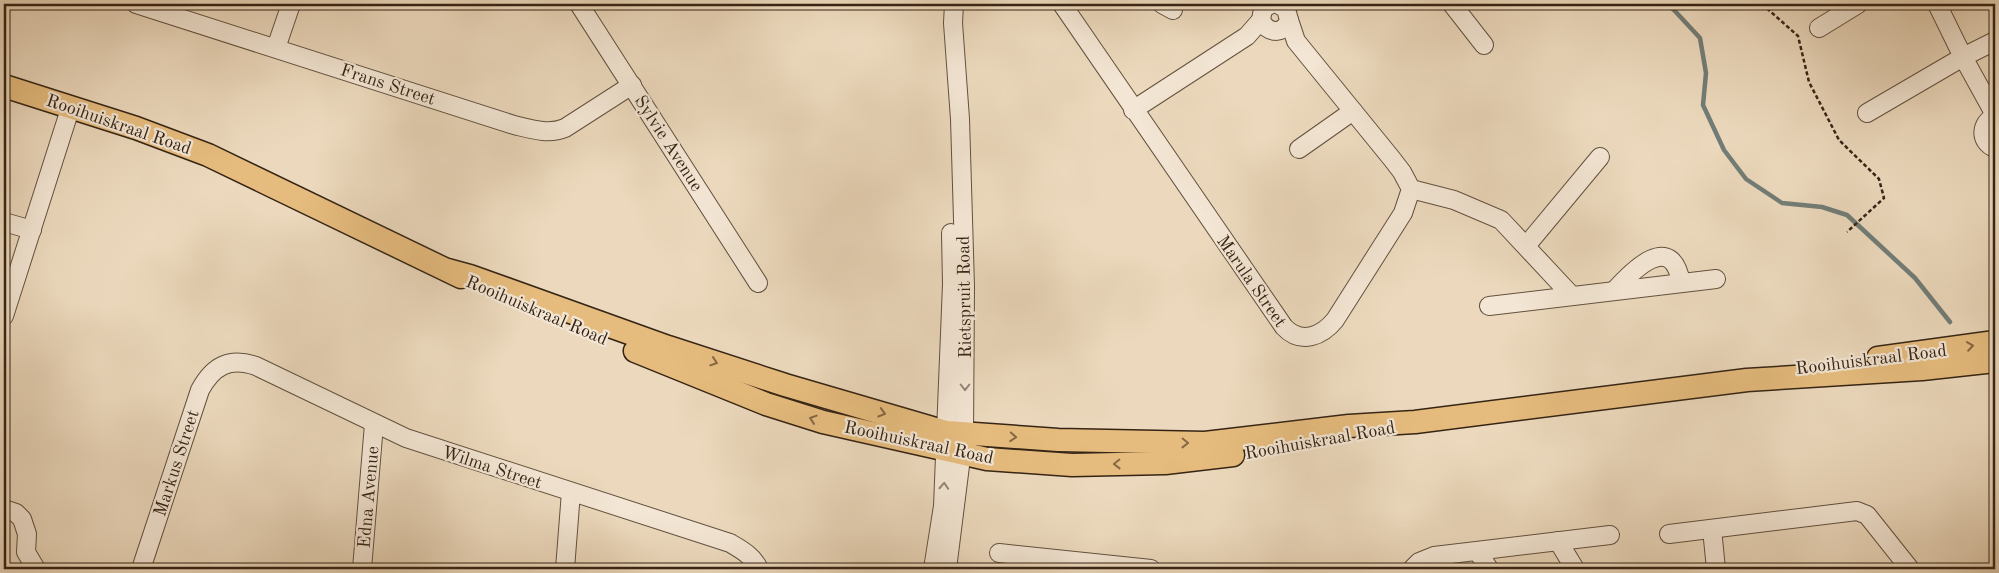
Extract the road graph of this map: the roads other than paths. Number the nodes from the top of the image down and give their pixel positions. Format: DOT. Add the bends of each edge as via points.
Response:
graph roads {
  1 [pos="136,4"];
  2 [pos="291,4"];
  3 [pos="579,4"];
  4 [pos="954,4"];
  5 [pos="1062,4"];
  6 [pos="1452,4"];
  7 [pos="1858,4"];
  8 [pos="1937,4"];
  9 [pos="1277,13"];
  10 [pos="1819,28"];
  11 [pos="1995,41"];
  12 [pos="1484,45"];
  13 [pos="276,48"];
  14 [pos="1963,57"];
  15 [pos="632,85"];
  16 [pos="4,86"];
  17 [pos="4,101"];
  18 [pos="1133,110"];
  19 [pos="1353,111"];
  20 [pos="1867,113"];
  21 [pos="68,114"];
  22 [pos="1995,116"];
  23 [pos="1299,148"];
  24 [pos="1995,148"];
  25 [pos="1600,157"];
  26 [pos="1411,189"];
  27 [pos="4,222"];
  28 [pos="32,230"];
  29 [pos="1526,246"];
  30 [pos="1716,280"];
  31 [pos="758,283"];
  32 [pos="1681,284"];
  33 [pos="1614,291"];
  34 [pos="1572,296"];
  35 [pos="1489,306"];
  36 [pos="5,308"];
  37 [pos="1995,342"];
  38 [pos="1995,361"];
  39 [pos="224,364"];
  40 [pos="1747,380"];
  41 [pos="374,424"];
  42 [pos="955,443"];
  43 [pos="571,492"];
  44 [pos="4,509"];
  45 [pos="1712,529"];
  46 [pos="1669,534"];
  47 [pos="1610,535"];
  48 [pos="1558,541"];
  49 [pos="1478,552"];
  50 [pos="999,553"];
  51 [pos="36,569"];
  52 [pos="141,569"];
  53 [pos="362,569"];
  54 [pos="565,569"];
  55 [pos="759,569"];
  56 [pos="933,569"];
  57 [pos="947,569"];
  58 [pos="1151,569"];
  59 [pos="1412,569"];
  60 [pos="1489,569"];
  61 [pos="1575,569"];
  62 [pos="1716,569"];
  63 [pos="1910,569"];
  1 -- 13 [label="street, Frans Street"];
  2 -- 13 [label="street"];
  3 -- 15 [label="street, Sylvie Avenue"];
  4 -- 42 [label="street, Rietspruit Road" via="965,286"];
  5 -- 18 [label="street, Marula Street"];
  6 -- 12 [label="street"];
  7 -- 10 [label="street"];
  8 -- 14 [label="street"];
  9 -- 18 [label="street"];
  9 -- 19 [label="street"];
  11 -- 14 [label="street"];
  13 -- 15 [label="street, Frans Street" via="514,125 545,132 564,128"];
  14 -- 20 [label="street"];
  14 -- 22 [label="street"];
  15 -- 31 [label="street, Sylvie Avenue"];
  16 -- 21 [label="main road, Rooihuiskraal Road"];
  17 -- 21 [label="main road, Rooihuiskraal Road"];
  18 -- 26 [label="street, Marula Street" via="1284,327 1297,336 1314,336 1330,327 1403,213"];
  19 -- 23 [label="street"];
  19 -- 26 [label="street" via="1402,172"];
  21 -- 28 [label="street"];
  21 -- 42 [label="main road, Rooihuiskraal Road" via="184,145 448,270 668,348"];
  22 -- 24 [label="street" via="1986,122 1983,133 1987,143"];
  25 -- 29 [label="street"];
  26 -- 29 [label="street" via="1454,200 1493,215"];
  27 -- 28 [label="street"];
  28 -- 36 [label="street"];
  29 -- 34 [label="street"];
  30 -- 32 [label="street"];
  32 -- 33 [label="street"];
  32 -- 33 [label="street" via="1675,264 1659,256 1644,263"];
  33 -- 34 [label="street"];
  34 -- 35 [label="street"];
  40 -- 37 [label="main road, Rooihuiskraal Road, one-way" via="1797,368"];
  38 -- 40 [label="main road, Rooihuiskraal Road" via="1912,370"];
  39 -- 41 [label="street, Wilma Street" via="256,366"];
  39 -- 52 [label="street, Markus Street" via="208,375 200,390"];
  40 -- 42 [label="main road, Rooihuiskraal Road" via="1415,422 1349,426 1205,443 1058,440"];
  41 -- 43 [label="street, Wilma Street" via="424,445"];
  41 -- 53 [label="street, Edna Avenue"];
  56 -- 42 [label="street, Rietspruit Road, one-way"];
  42 -- 57 [label="street, Rietspruit Road"];
  43 -- 54 [label="street"];
  43 -- 55 [label="street, Wilma Street" via="730,543 748,554"];
  44 -- 51 [label="street" via="22,519 27,534 26,552"];
  45 -- 46 [label="street"];
  45 -- 62 [label="street"];
  45 -- 63 [label="street" via="1861,512 1867,515"];
  47 -- 48 [label="street"];
  48 -- 49 [label="street"];
  48 -- 61 [label="street"];
  49 -- 59 [label="street" via="1427,558"];
  49 -- 60 [label="street"];
  50 -- 58 [label="street"];
}
